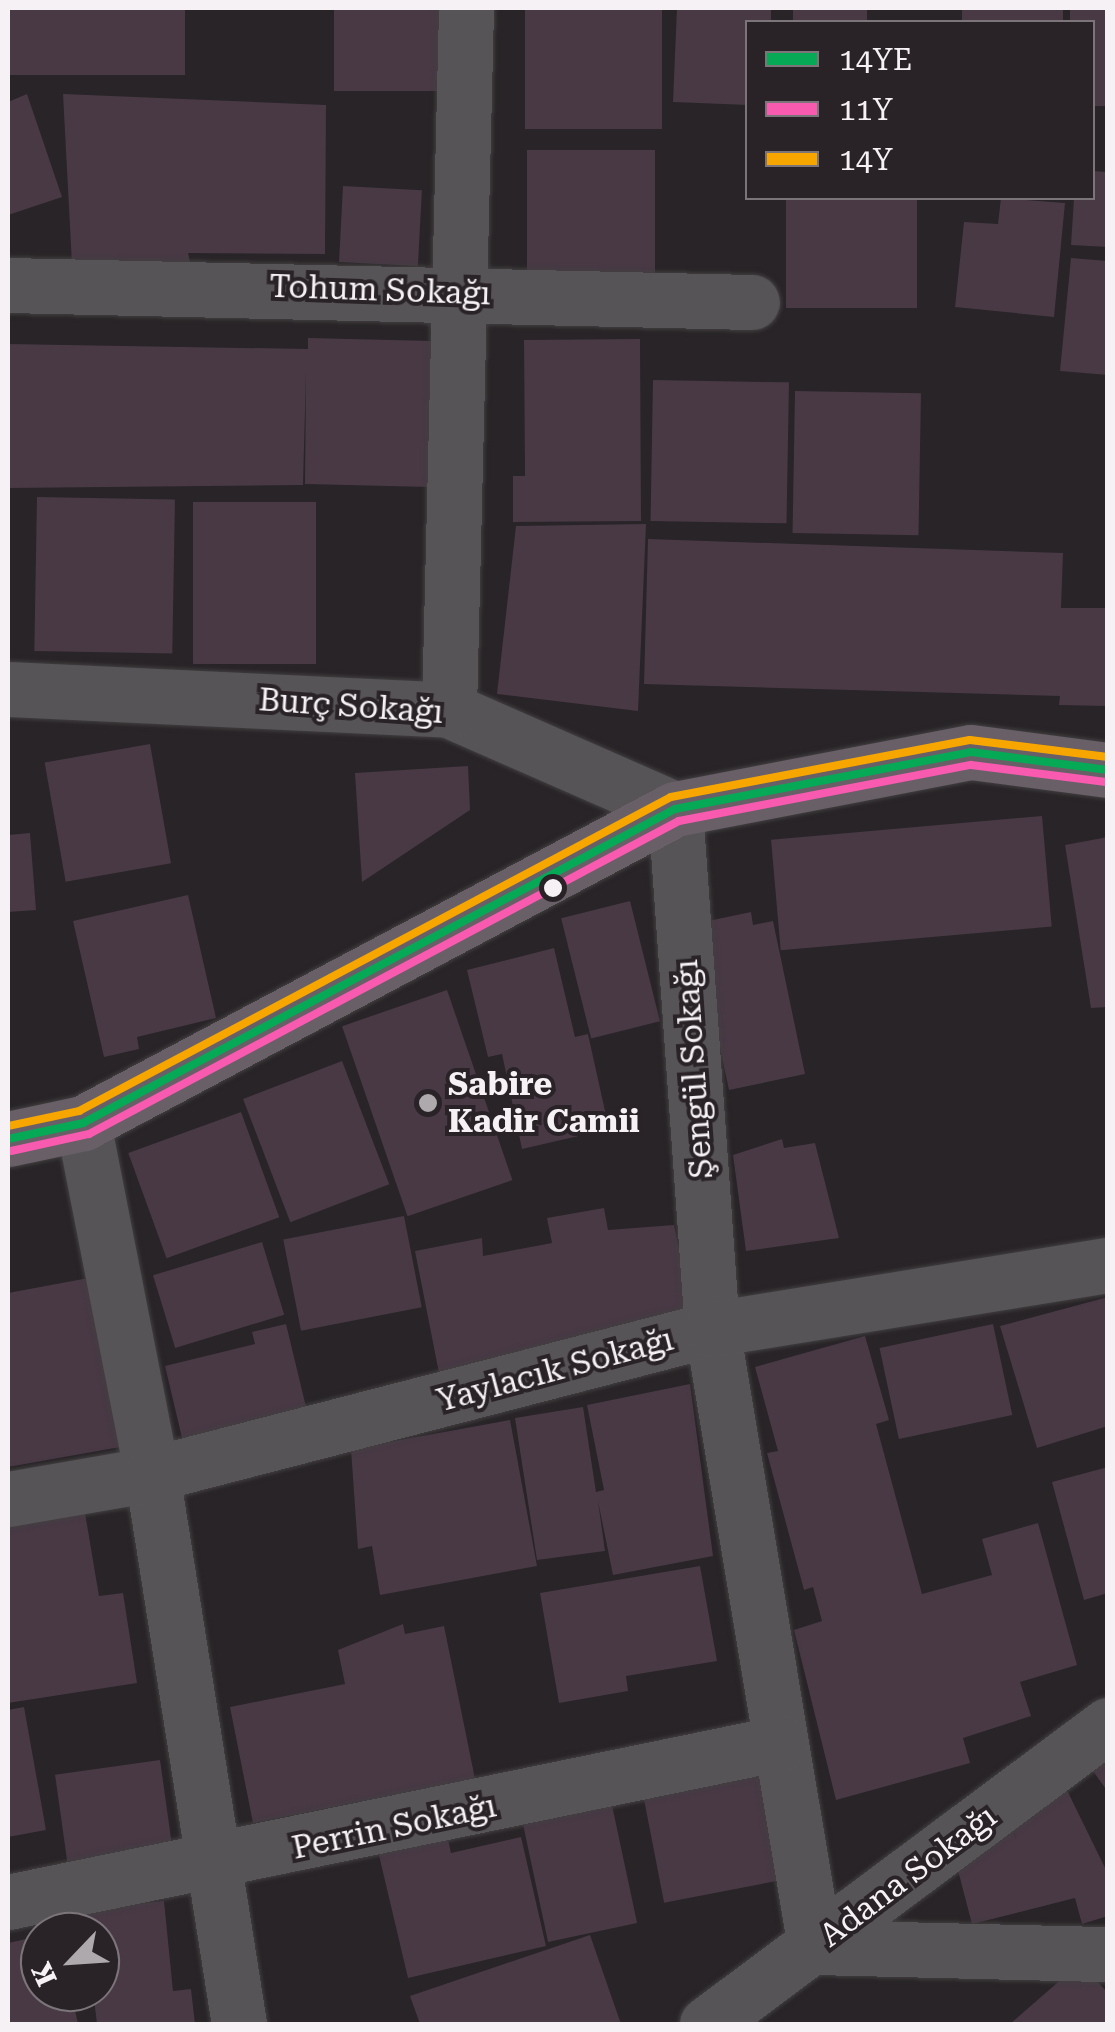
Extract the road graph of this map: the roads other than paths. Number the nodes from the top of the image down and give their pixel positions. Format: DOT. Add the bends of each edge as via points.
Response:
graph roads {
  1 [pos="466,8"];
  2 [pos="8,285"];
  3 [pos="458,293"];
  4 [pos="752,302"];
  5 [pos="8,689"];
  6 [pos="449,710"];
  7 [pos="1108,770"];
  8 [pos="675,808"];
  9 [pos="83,1124"];
  10 [pos="8,1140"];
  11 [pos="1108,1265"];
  12 [pos="712,1329"];
  13 [pos="152,1474"];
  14 [pos="8,1499"];
  15 [pos="1108,1725"];
  16 [pos="780,1743"];
  17 [pos="213,1866"];
  18 [pos="8,1902"];
  19 [pos="816,1947"];
  20 [pos="1108,1954"];
  21 [pos="239,2024"];
  22 [pos="707,2024"];
  1 -- 3 [label="street"];
  2 -- 3 [label="street, Tohum Sokağı"];
  3 -- 4 [label="street, Tohum Sokağı"];
  3 -- 6 [label="street"];
  5 -- 6 [label="street, Burç Sokağı"];
  6 -- 8 [label="street, Burç Sokağı"];
  7 -- 8 [label="main road" via="970,752"];
  8 -- 9 [label="main road"];
  8 -- 12 [label="street, Şengül Sokağı"];
  9 -- 10 [label="main road"];
  9 -- 13 [label="street"];
  11 -- 12 [label="street, Yaylacık Sokağı"];
  12 -- 13 [label="street, Yaylacık Sokağı"];
  12 -- 16 [label="street, Şengül Sokağı"];
  13 -- 14 [label="street, Yaylacık Sokağı"];
  13 -- 17 [label="street"];
  15 -- 19 [label="street, Adana Sokağı"];
  16 -- 17 [label="street, Perrin Sokağı"];
  16 -- 19 [label="street, Şengül Sokağı"];
  17 -- 18 [label="street, Perrin Sokağı"];
  17 -- 21 [label="street"];
  19 -- 20 [label="street"];
  19 -- 22 [label="street, Adana Sokağı"];
}
